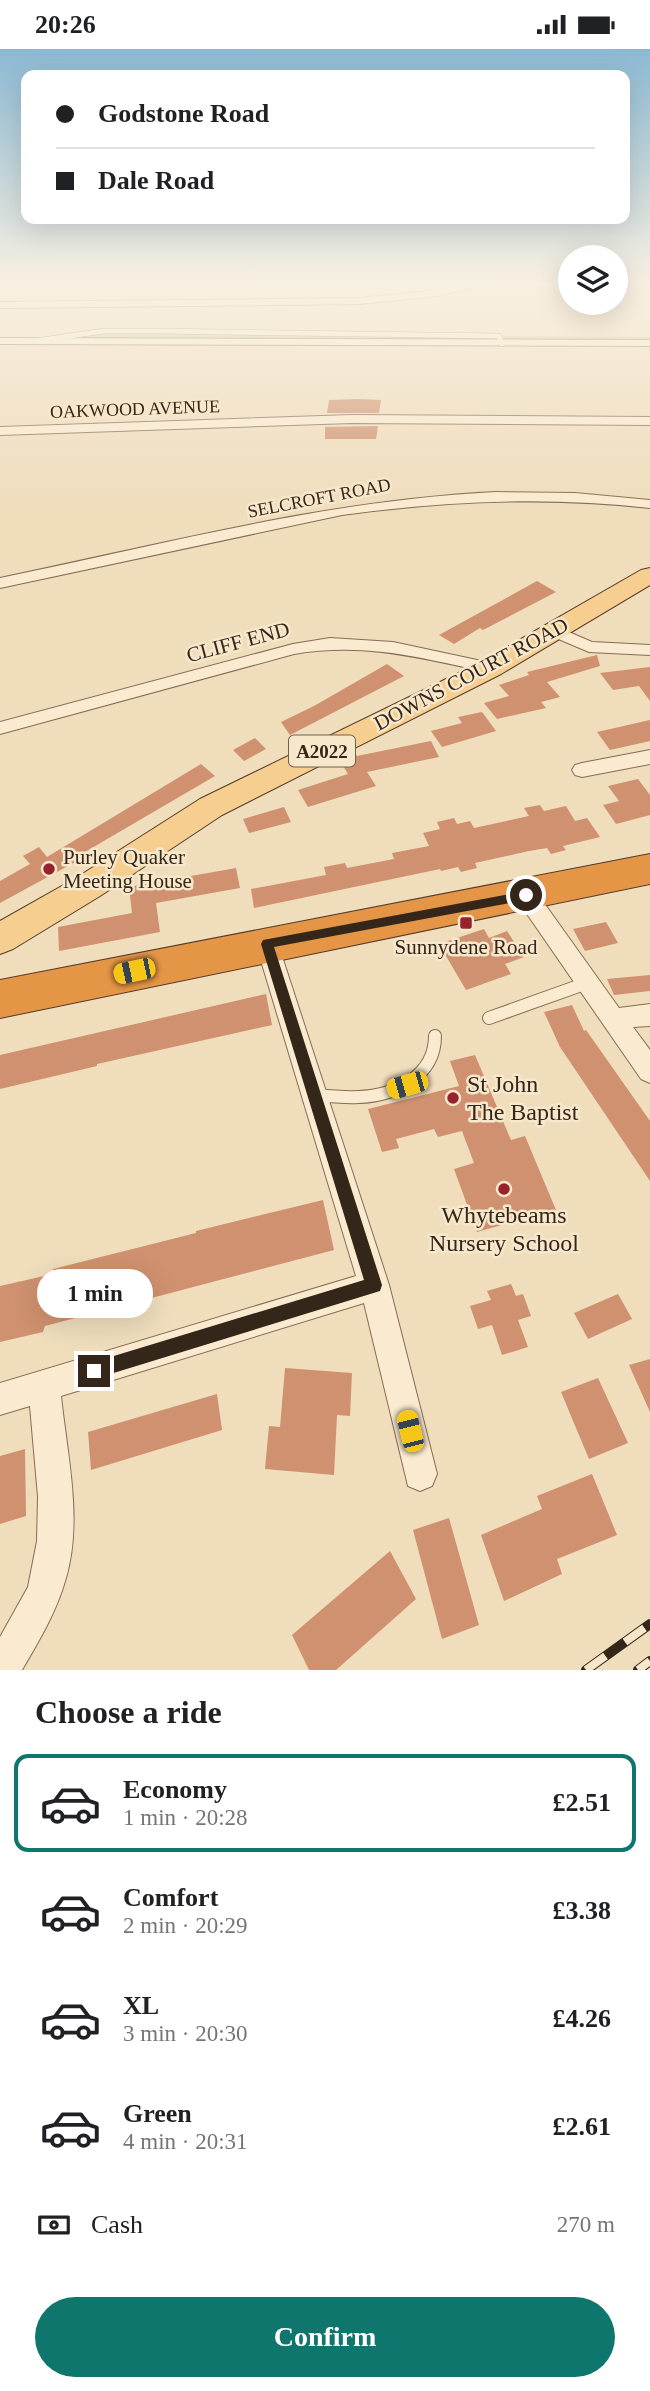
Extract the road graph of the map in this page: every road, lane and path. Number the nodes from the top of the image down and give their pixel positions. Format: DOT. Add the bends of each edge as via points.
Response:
graph roads {
  1 [pos="650,421"];
  2 [pos="0,431"];
  3 [pos="650,504"];
  4 [pos="650,575"];
  5 [pos="0,583"];
  6 [pos="555,631"];
  7 [pos="650,650"];
  8 [pos="491,668"];
  9 [pos="0,728"];
  10 [pos="650,757"];
  11 [pos="582,770"];
  12 [pos="650,869"];
  13 [pos="526,895"];
  14 [pos="0,939"];
  15 [pos="267,944"];
  16 [pos="587,983"];
  17 [pos="0,999"];
  18 [pos="650,1015"];
  19 [pos="489,1018"];
  20 [pos="613,1019"];
  21 [pos="435,1036"];
  22 [pos="650,1071"];
  23 [pos="314,1096"];
  24 [pos="374,1285"];
  25 [pos="44,1385"];
  26 [pos="0,1399"];
  27 [pos="420,1474"];
  28 [pos="1,1670"];
  1 -- 2 [label="street, OAKWOOD AVENUE" via="352,419"];
  3 -- 5 [label="street, SELCROFT ROAD" via="553,497 397,502"];
  4 -- 6 [label="main road, DOWNS COURT ROAD / A2022"];
  6 -- 7 [label="street" via="589,647"];
  6 -- 8 [label="main road, DOWNS COURT ROAD / A2022"];
  8 -- 9 [label="street, CLIFF END" via="393,647 330,643"];
  8 -- 14 [label="main road, DOWNS COURT ROAD / A2022" via="211,807"];
  10 -- 11 [label="street"];
  12 -- 13 [label="highway"];
  13 -- 15 [label="highway"];
  13 -- 16 [label="street"];
  15 -- 17 [label="highway"];
  15 -- 23 [label="street"];
  16 -- 19 [label="lane"];
  16 -- 20 [label="street"];
  18 -- 20 [label="street"];
  20 -- 22 [label="street"];
  21 -- 23 [label="lane" via="434,1051 424,1071 407,1085 361,1097"];
  23 -- 24 [label="street"];
  24 -- 25 [label="street"];
  24 -- 27 [label="street"];
  25 -- 26 [label="street"];
  25 -- 28 [label="street" via="55,1522 52,1566"];
}
